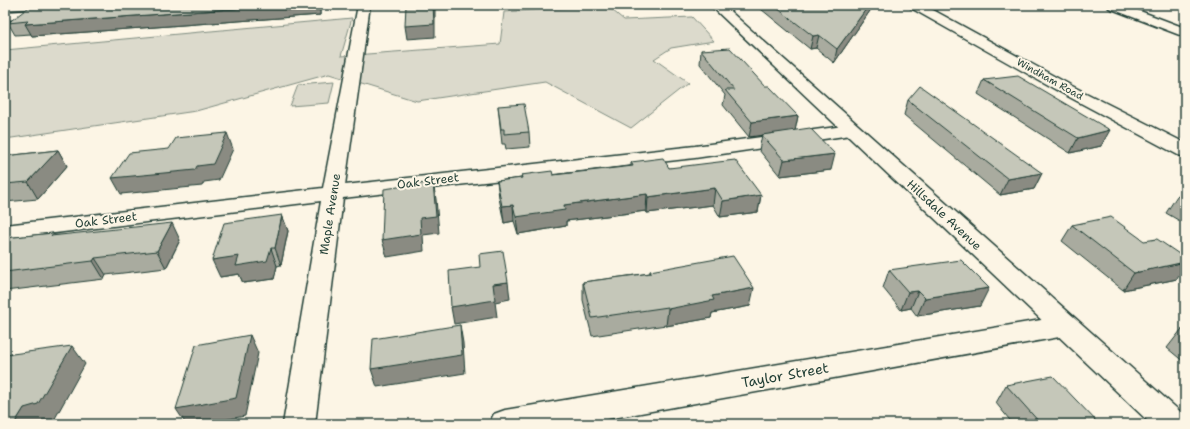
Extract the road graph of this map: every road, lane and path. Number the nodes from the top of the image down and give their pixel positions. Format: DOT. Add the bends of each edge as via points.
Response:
graph roads {
  1 [pos="22,5"];
  2 [pos="364,5"];
  3 [pos="716,5"];
  4 [pos="915,5"];
  5 [pos="1113,5"];
  6 [pos="60,12"];
  7 [pos="6,16"];
  8 [pos="1185,33"];
  9 [pos="851,130"];
  10 [pos="1185,151"];
  11 [pos="333,193"];
  12 [pos="5,232"];
  13 [pos="1065,326"];
  14 [pos="299,424"];
  15 [pos="505,424"];
  16 [pos="1172,424"];
  1 -- 7 [label="street"];
  2 -- 11 [label="street, Maple Avenue"];
  3 -- 9 [label="street, Hillsdale Avenue"];
  4 -- 10 [label="street, Windham Road"];
  5 -- 8 [label="street"];
  6 -- 7 [label="street"];
  9 -- 11 [label="street, Oak Street" via="695,152"];
  9 -- 13 [label="street, Hillsdale Avenue"];
  11 -- 12 [label="street, Oak Street"];
  11 -- 14 [label="street, Maple Avenue"];
  13 -- 15 [label="street, Taylor Street"];
  13 -- 16 [label="street, Hillsdale Avenue"];
}
